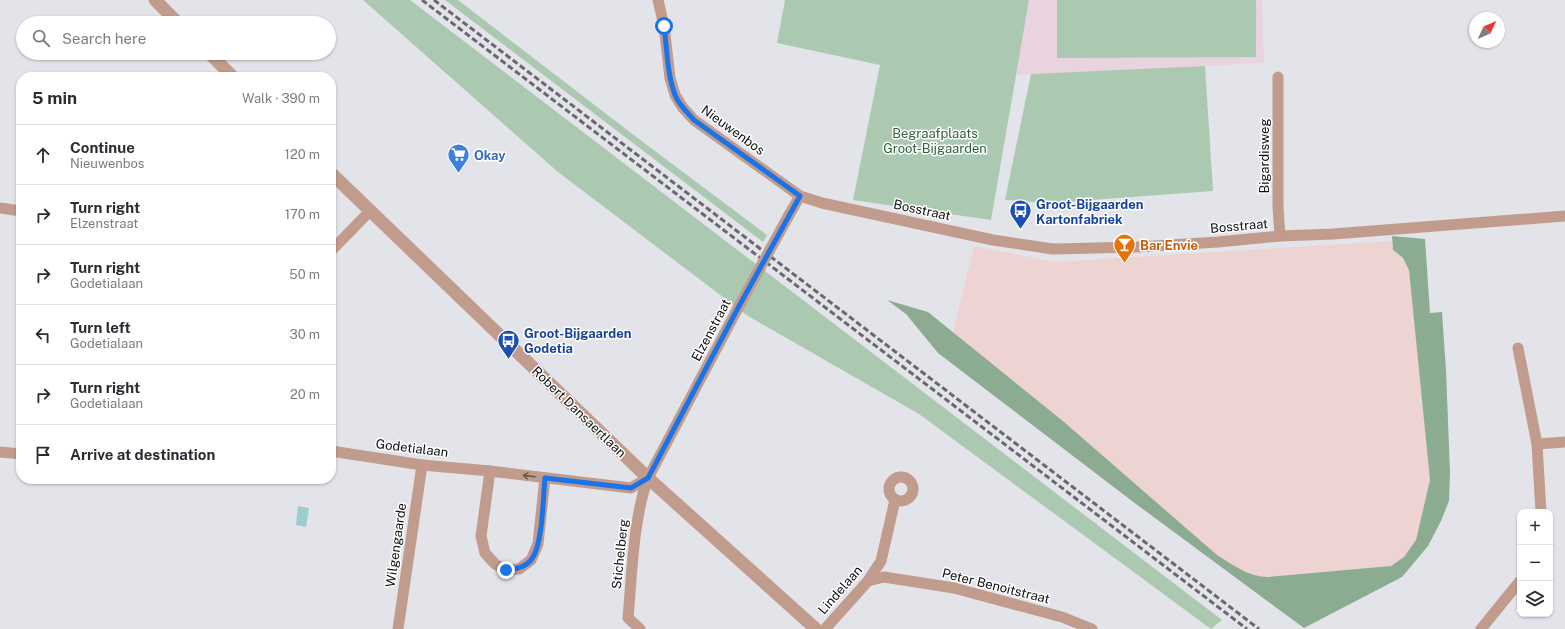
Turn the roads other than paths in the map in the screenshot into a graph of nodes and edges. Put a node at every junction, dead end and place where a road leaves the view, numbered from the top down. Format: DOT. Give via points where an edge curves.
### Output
graph roads {
  1 [pos="155,0"];
  2 [pos="658,0"];
  3 [pos="171,16"];
  4 [pos="216,60"];
  5 [pos="228,72"];
  6 [pos="1278,77"];
  7 [pos="336,178"];
  8 [pos="800,196"];
  9 [pos="0,208"];
  10 [pos="16,210"];
  11 [pos="370,211"];
  12 [pos="1565,216"];
  13 [pos="1280,236"];
  14 [pos="336,246"];
  15 [pos="1518,348"];
  16 [pos="1565,442"];
  17 [pos="1537,444"];
  18 [pos="0,452"];
  19 [pos="336,452"];
  20 [pos="16,454"];
  21 [pos="422,465"];
  22 [pos="490,471"];
  23 [pos="545,478"];
  24 [pos="648,478"];
  25 [pos="894,500"];
  26 [pos="1541,509"];
  27 [pos="868,581"];
  28 [pos="1517,585"];
  29 [pos="398,629"];
  30 [pos="640,629"];
  31 [pos="816,629"];
  32 [pos="825,629"];
  33 [pos="1092,629"];
  34 [pos="1481,629"];
  1 -- 3 [label="street"];
  2 -- 8 [label="street, Nieuwenbos" via="670,78 675,95 683,108 694,120"];
  4 -- 5 [label="street"];
  6 -- 13 [label="street, Bigardisweg"];
  7 -- 11 [label="street, Robert Dansaertlaan"];
  8 -- 13 [label="street, Bosstraat" via="993,240 1053,249 1152,246"];
  8 -- 24 [label="street, Elzenstraat, bridge"];
  9 -- 10 [label="street"];
  11 -- 14 [label="street"];
  11 -- 24 [label="street, Robert Dansaertlaan"];
  12 -- 13 [label="street, Bosstraat"];
  15 -- 17 [label="street"];
  16 -- 17 [label="street"];
  17 -- 26 [label="street"];
  18 -- 20 [label="street"];
  19 -- 21 [label="street, Godetialaan"];
  21 -- 22 [label="street, Godetialaan"];
  21 -- 29 [label="street, Wilgengaarde"];
  23 -- 22 [label="street, Godetialaan, one-way"];
  22 -- 23 [label="street" via="482,536 485,553 495,564 506,570 519,569 531,560 538,544"];
  23 -- 24 [label="street, Godetialaan" via="631,488"];
  24 -- 30 [label="street, Stichelberg" via="638,511 628,618"];
  24 -- 31 [label="street, Robert Dansaertlaan"];
  25 -- 27 [label="street, Lindelaan" via="881,561"];
  27 -- 32 [label="street, Lindelaan"];
  27 -- 33 [label="street, Peter Benoitstraat" via="884,577 954,588 1062,617"];
  28 -- 34 [label="street"];
}
